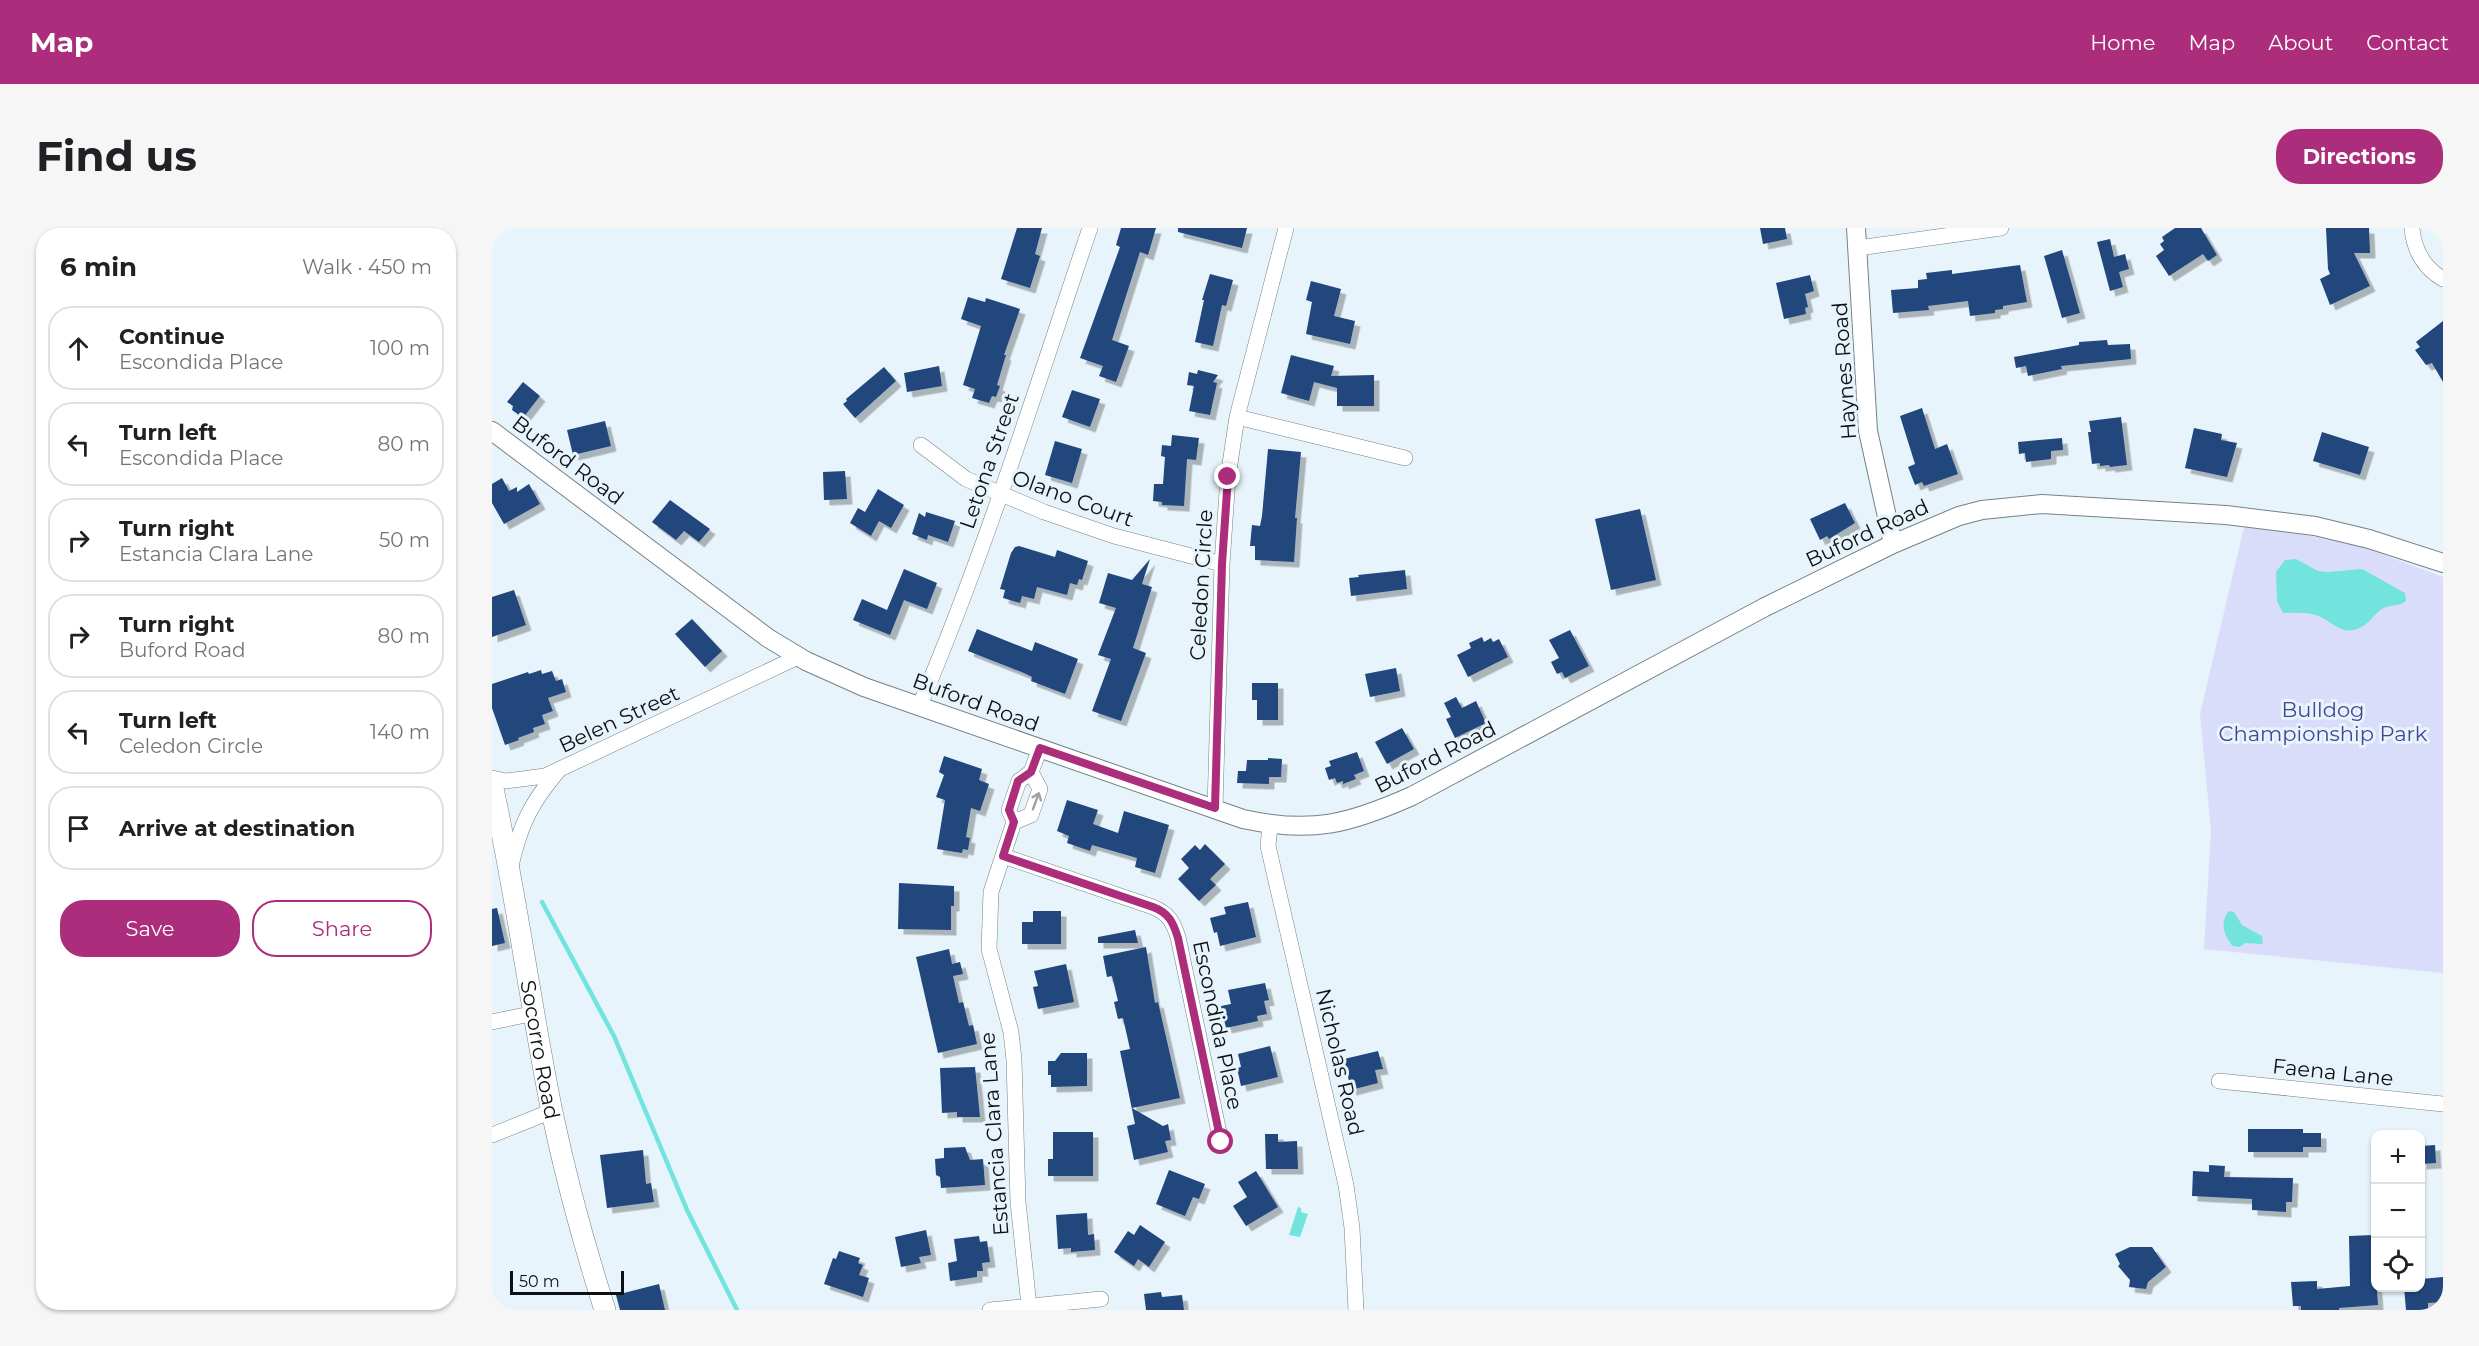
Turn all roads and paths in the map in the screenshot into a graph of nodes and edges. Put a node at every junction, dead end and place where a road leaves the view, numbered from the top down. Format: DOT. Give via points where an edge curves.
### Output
graph roads {
  1 [pos="1090,228"];
  2 [pos="1286,228"];
  3 [pos="1856,228"];
  4 [pos="2001,228"];
  5 [pos="2412,228"];
  6 [pos="1858,248"];
  7 [pos="2443,279"];
  8 [pos="1237,417"];
  9 [pos="492,431"];
  10 [pos="921,445"];
  11 [pos="1405,458"];
  12 [pos="1001,495"];
  13 [pos="1893,544"];
  14 [pos="2443,563"];
  15 [pos="1222,564"];
  16 [pos="798,657"];
  17 [pos="920,705"];
  18 [pos="1040,748"];
  19 [pos="560,769"];
  20 [pos="1031,772"];
  21 [pos="492,778"];
  22 [pos="492,784"];
  23 [pos="1215,808"];
  24 [pos="1014,822"];
  25 [pos="1270,825"];
  26 [pos="1003,856"];
  27 [pos="511,868"];
  28 [pos="535,1013"];
  29 [pos="492,1022"];
  30 [pos="2219,1081"];
  31 [pos="2443,1104"];
  32 [pos="552,1111"];
  33 [pos="492,1135"];
  34 [pos="1221,1142"];
  35 [pos="1101,1299"];
  36 [pos="1029,1306"];
  37 [pos="605,1310"];
  38 [pos="990,1310"];
  39 [pos="1356,1310"];
  1 -- 12 [label="street, Letona Street"];
  2 -- 8 [label="street, Celedon Circle"];
  3 -- 6 [label="street, Haynes Road"];
  4 -- 6 [label="street"];
  5 -- 7 [label="street" via="2421,259"];
  6 -- 13 [label="street, Haynes Road" via="1868,431"];
  8 -- 11 [label="street"];
  8 -- 15 [label="street, Celedon Circle"];
  9 -- 16 [label="street, Buford Road" via="677,572"];
  10 -- 12 [label="street, Olano Court" via="966,479"];
  12 -- 15 [label="street, Olano Court" via="1114,536"];
  12 -- 17 [label="street, Letona Street"];
  13 -- 14 [label="street, Buford Road" via="1959,516 2042,504 2226,515 2315,526"];
  13 -- 25 [label="street, Buford Road" via="1765,607 1412,796 1343,822 1320,826"];
  15 -- 23 [label="street, Celedon Circle"];
  16 -- 17 [label="street, Buford Road" via="864,687"];
  16 -- 19 [label="street, Belen Street"];
  17 -- 18 [label="street, Buford Road"];
  18 -- 20 [label="street, Estancia Clara Lane"];
  18 -- 23 [label="street, Buford Road"];
  19 -- 21 [label="street" via="530,779"];
  19 -- 27 [label="street, Belen Street" via="529,809 518,834"];
  20 -- 24 [label="street, Estancia Clara Lane" via="1018,781 1009,810"];
  24 -- 20 [label="street, one-way" via="1031,815 1040,789"];
  22 -- 27 [label="main road, Socorro Road"];
  23 -- 25 [label="street, Buford Road"];
  24 -- 26 [label="street, Estancia Clara Lane"];
  25 -- 39 [label="street, Nicholas Road" via="1269,846 1346,1185"];
  26 -- 34 [label="street, Escondida Place" via="1165,912 1172,921"];
  26 -- 36 [label="street, Estancia Clara Lane" via="991,892 989,949 1011,1032 1018,1202"];
  27 -- 28 [label="main road, Socorro Road"];
  28 -- 29 [label="street"];
  28 -- 32 [label="main road, Socorro Road"];
  30 -- 31 [label="street, Faena Lane"];
  32 -- 33 [label="street"];
  32 -- 37 [label="main road, Socorro Road"];
  35 -- 36 [label="street"];
  36 -- 38 [label="street"];
}
